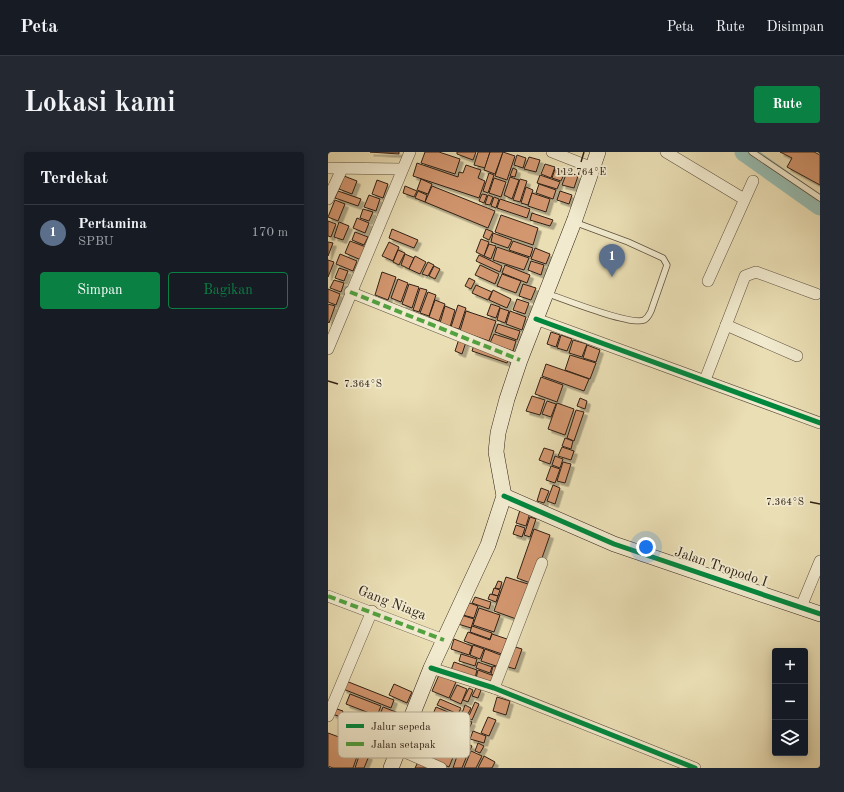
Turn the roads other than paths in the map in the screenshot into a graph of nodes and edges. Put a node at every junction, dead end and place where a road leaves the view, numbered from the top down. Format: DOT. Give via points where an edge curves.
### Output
graph roads {
  1 [pos="410,152"];
  2 [pos="552,152"];
  3 [pos="598,152"];
  4 [pos="666,152"];
  5 [pos="752,152"];
  6 [pos="328,168"];
  7 [pos="593,168"];
  8 [pos="342,169"];
  9 [pos="402,169"];
  10 [pos="753,181"];
  11 [pos="820,198"];
  12 [pos="328,199"];
  13 [pos="744,199"];
  14 [pos="574,222"];
  15 [pos="708,281"];
  16 [pos="350,292"];
  17 [pos="546,293"];
  18 [pos="816,294"];
  19 [pos="536,319"];
  20 [pos="726,325"];
  21 [pos="328,349"];
  22 [pos="797,356"];
  23 [pos="520,360"];
  24 [pos="705,380"];
  25 [pos="820,423"];
  26 [pos="504,496"];
  27 [pos="820,561"];
  28 [pos="542,563"];
  29 [pos="328,596"];
  30 [pos="801,607"];
  31 [pos="372,611"];
  32 [pos="820,614"];
  33 [pos="444,640"];
  34 [pos="431,668"];
  35 [pos="494,688"];
  36 [pos="413,712"];
  37 [pos="328,716"];
  38 [pos="395,758"];
  39 [pos="418,758"];
  40 [pos="391,768"];
  41 [pos="441,768"];
  42 [pos="696,768"];
  1 -- 9 [label="street"];
  2 -- 7 [label="street"];
  3 -- 7 [label="main road"];
  4 -- 13 [label="street"];
  5 -- 11 [label="lane"];
  6 -- 8 [label="street"];
  7 -- 14 [label="main road"];
  8 -- 9 [label="street"];
  8 -- 12 [label="street"];
  9 -- 16 [label="street"];
  10 -- 13 [label="street"];
  13 -- 15 [label="street"];
  14 -- 17 [label="main road"];
  14 -- 17 [label="lane" via="664,258 667,265 651,311 643,320 635,321"];
  16 -- 21 [label="street"];
  16 -- 23 [label="street"];
  17 -- 19 [label="main road"];
  18 -- 20 [label="street" via="766,275 749,273 743,279"];
  19 -- 23 [label="main road"];
  19 -- 24 [label="street"];
  20 -- 22 [label="street"];
  20 -- 24 [label="street"];
  23 -- 26 [label="main road" via="496,442 497,464"];
  24 -- 25 [label="street"];
  26 -- 30 [label="main road, Jalan Tropodo I" via="614,544"];
  26 -- 33 [label="main road" via="488,545"];
  27 -- 30 [label="street"];
  28 -- 35 [label="street"];
  29 -- 31 [label="street, Gang Niaga"];
  30 -- 32 [label="main road, Jalan Tropodo I"];
  31 -- 33 [label="street, Gang Niaga"];
  31 -- 37 [label="street"];
  33 -- 34 [label="main road"];
  34 -- 35 [label="street"];
  34 -- 36 [label="main road"];
  35 -- 42 [label="street"];
  38 -- 40 [label="main road"];
  39 -- 41 [label="street"];
}
